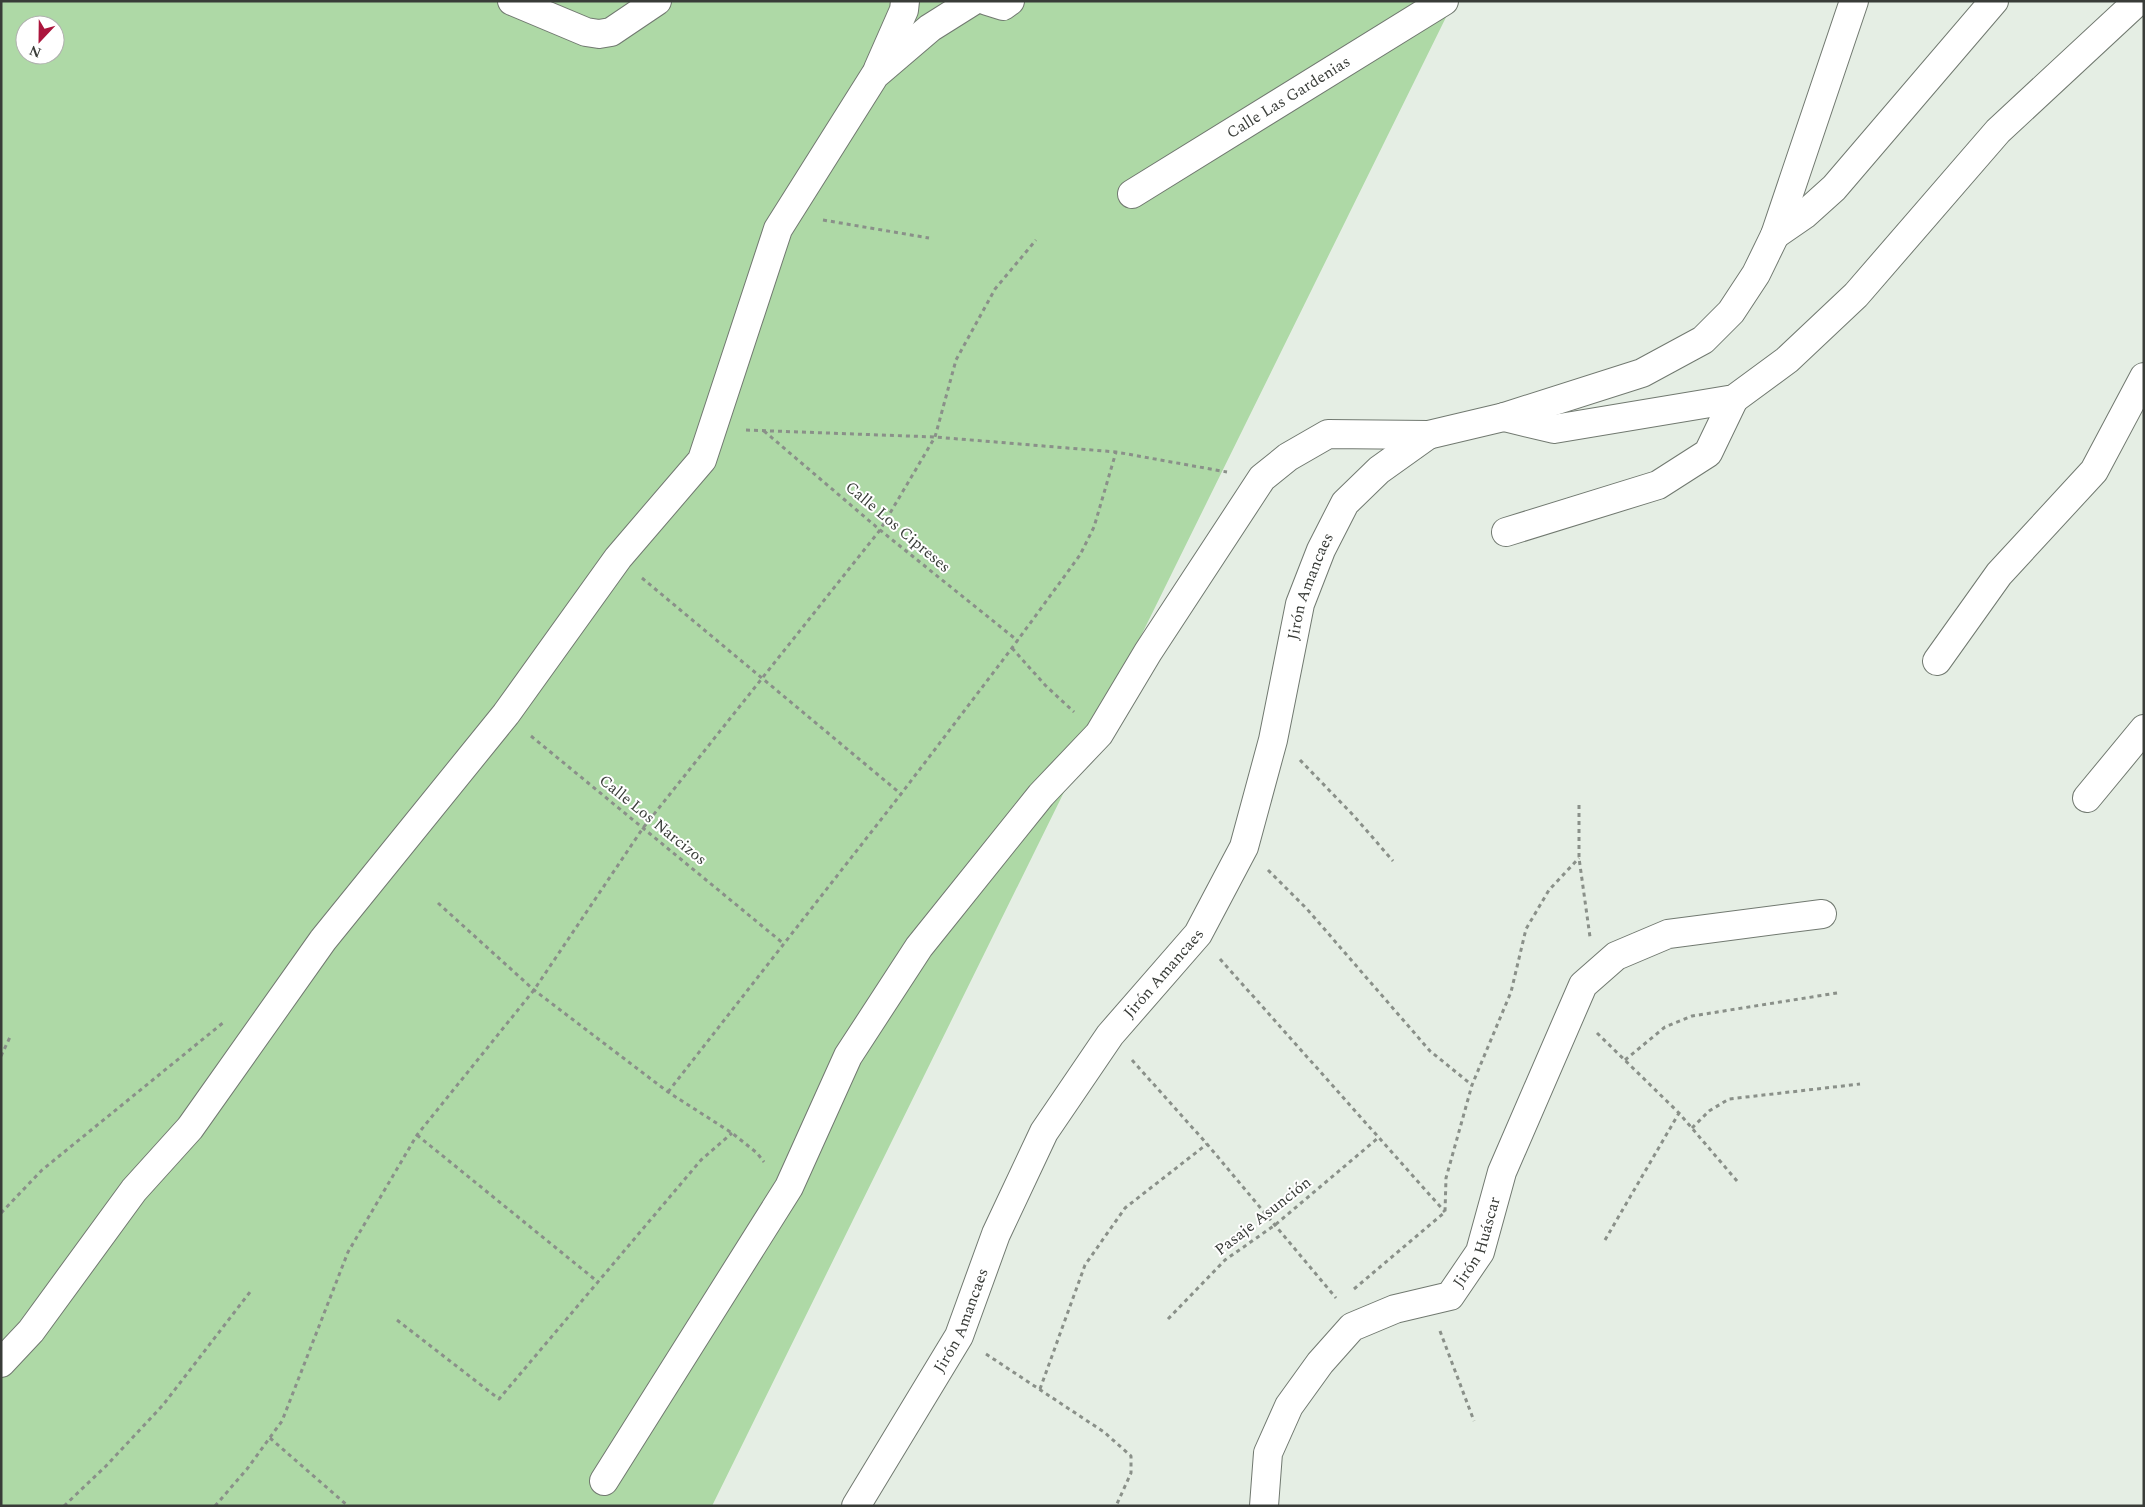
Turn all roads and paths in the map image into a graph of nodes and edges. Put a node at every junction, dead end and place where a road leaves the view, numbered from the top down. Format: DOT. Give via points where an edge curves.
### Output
graph roads {
  1 [pos="512,1"];
  2 [pos="657,1"];
  3 [pos="905,1"];
  4 [pos="973,1"];
  5 [pos="987,1"];
  6 [pos="1010,1"];
  7 [pos="1444,1"];
  8 [pos="1854,1"];
  9 [pos="1994,1"];
  10 [pos="2138,1"];
  11 [pos="875,75"];
  12 [pos="1132,194"];
  13 [pos="788,214"];
  14 [pos="1775,235"];
  15 [pos="929,238"];
  16 [pos="1036,240"];
  17 [pos="2144,378"];
  18 [pos="1734,399"];
  19 [pos="1504,417"];
  20 [pos="712,428"];
  21 [pos="764,430"];
  22 [pos="1428,434"];
  23 [pos="935,437"];
  24 [pos="1116,452"];
  25 [pos="1262,478"];
  26 [pos="880,530"];
  27 [pos="1506,532"];
  28 [pos="618,558"];
  29 [pos="1018,641"];
  30 [pos="1012,648"];
  31 [pos="1937,661"];
  32 [pos="762,678"];
  33 [pos="506,714"];
  34 [pos="2144,729"];
  35 [pos="1099,734"];
  36 [pos="1274,740"];
  37 [pos="901,794"];
  38 [pos="2087,798"];
  39 [pos="1579,805"];
  40 [pos="643,828"];
  41 [pos="1244,847"];
  42 [pos="1579,858"];
  43 [pos="1393,861"];
  44 [pos="438,903"];
  45 [pos="1822,914"];
  46 [pos="1198,934"];
  47 [pos="784,944"];
  48 [pos="1584,984"];
  49 [pos="534,990"];
  50 [pos="1837,993"];
  51 [pos="1573,1010"];
  52 [pos="224,1021"];
  53 [pos="1110,1035"];
  54 [pos="11,1036"];
  55 [pos="1,1056"];
  56 [pos="1625,1060"];
  57 [pos="1860,1084"];
  58 [pos="1472,1085"];
  59 [pos="668,1092"];
  60 [pos="1679,1113"];
  61 [pos="1692,1128"];
  62 [pos="732,1133"];
  63 [pos="417,1135"];
  64 [pos="1378,1138"];
  65 [pos="1207,1144"];
  66 [pos="1737,1181"];
  67 [pos="789,1188"];
  68 [pos="1444,1212"];
  69 [pos="1,1213"];
  70 [pos="1275,1225"];
  71 [pos="1605,1240"];
  72 [pos="598,1282"];
  73 [pos="250,1292"];
  74 [pos="1347,1295"];
  75 [pos="1450,1296"];
  76 [pos="1339,1301"];
  77 [pos="1168,1318"];
  78 [pos="397,1320"];
  79 [pos="959,1336"];
  80 [pos="1,1363"];
  81 [pos="1040,1389"];
  82 [pos="1474,1421"];
  83 [pos="270,1438"];
  84 [pos="604,1481"];
  85 [pos="64,1506"];
  86 [pos="215,1506"];
  87 [pos="348,1506"];
  88 [pos="856,1506"];
  89 [pos="1116,1506"];
  90 [pos="1264,1506"];
  1 -- 2 [label="street" via="598,34 611,32"];
  3 -- 11 [label="street"];
  4 -- 11 [label="street" via="930,28"];
  5 -- 6 [label="street" via="1003,6"];
  7 -- 12 [label="street, Calle Las Gardenias"];
  8 -- 14 [label="street"];
  9 -- 14 [label="street" via="1834,188"];
  10 -- 18 [label="street" via="1998,131 1856,295 1787,360"];
  11 -- 13 [label="street"];
  13 -- 15 [label="path"];
  13 -- 20 [label="street" via="778,229"];
  14 -- 19 [label="street" via="1756,274 1731,312 1702,340 1642,373"];
  16 -- 23 [label="path" via="996,289 956,360"];
  17 -- 31 [label="street" via="2094,472 1999,574"];
  18 -- 19 [label="street" via="1554,430"];
  18 -- 27 [label="street" via="1708,454 1658,485"];
  19 -- 22 [label="street"];
  20 -- 21 [label="path"];
  20 -- 28 [label="street" via="702,460"];
  21 -- 23 [label="path"];
  21 -- 26 [label="path, Calle Los Cipreses"];
  22 -- 25 [label="street" via="1328,434 1288,457"];
  22 -- 36 [label="street, Jirón Amancaes" via="1379,470 1345,503 1321,550 1300,604"];
  23 -- 24 [label="path"];
  23 -- 26 [label="path"];
  24 -- 25 [label="path"];
  24 -- 29 [label="path" via="1094,527 1080,555"];
  25 -- 35 [label="street" via="1148,652"];
  26 -- 29 [label="path, Calle Los Cipreses"];
  26 -- 32 [label="path"];
  28 -- 32 [label="path"];
  28 -- 33 [label="street"];
  29 -- 30 [label="path"];
  30 -- 35 [label="path" via="1045,685"];
  30 -- 37 [label="path"];
  32 -- 37 [label="path"];
  32 -- 40 [label="path"];
  33 -- 40 [label="path, Calle Los Narcizos"];
  33 -- 80 [label="street" via="323,940 190,1128 134,1190 31,1331"];
  34 -- 38 [label="street"];
  35 -- 67 [label="street" via="1042,795 918,947 848,1056"];
  36 -- 41 [label="street, Jirón Amancaes"];
  36 -- 43 [label="path" via="1304,763"];
  37 -- 47 [label="path"];
  39 -- 42 [label="path"];
  40 -- 47 [label="path, Calle Los Narcizos"];
  40 -- 49 [label="path"];
  41 -- 46 [label="street, Jirón Amancaes"];
  41 -- 58 [label="path" via="1307,909 1430,1051"];
  42 -- 48 [label="path" via="1591,944"];
  42 -- 58 [label="path" via="1549,890 1526,929 1511,992"];
  44 -- 49 [label="path"];
  45 -- 48 [label="street" via="1668,934 1616,956"];
  46 -- 53 [label="street, Jirón Amancaes"];
  46 -- 64 [label="path"];
  47 -- 59 [label="path"];
  48 -- 51 [label="street, Jirón Huáscar"];
  49 -- 59 [label="path"];
  49 -- 63 [label="path"];
  50 -- 56 [label="path" via="1692,1016 1665,1027"];
  51 -- 56 [label="path"];
  51 -- 75 [label="street, Jirón Huáscar" via="1502,1172 1480,1252"];
  52 -- 69 [label="path" via="42,1170"];
  53 -- 65 [label="path"];
  53 -- 79 [label="street, Jirón Amancaes" via="1044,1132 996,1234"];
  54 -- 55 [label="path"];
  56 -- 60 [label="path"];
  57 -- 61 [label="path" via="1729,1099 1709,1111"];
  58 -- 68 [label="path" via="1446,1178"];
  59 -- 62 [label="path"];
  60 -- 61 [label="path"];
  60 -- 71 [label="path"];
  61 -- 66 [label="path"];
  62 -- 67 [label="path" via="757,1153"];
  62 -- 72 [label="path" via="701,1160"];
  63 -- 72 [label="path"];
  63 -- 83 [label="path" via="348,1252 282,1421"];
  64 -- 68 [label="path"];
  64 -- 70 [label="path, Pasaje Asunción"];
  65 -- 70 [label="path"];
  65 -- 81 [label="path" via="1125,1208 1085,1265"];
  67 -- 84 [label="street"];
  68 -- 74 [label="path"];
  70 -- 76 [label="path"];
  70 -- 77 [label="path, Pasaje Asunción" via="1225,1260"];
  72 -- 78 [label="path" via="498,1399"];
  73 -- 85 [label="path" via="163,1405"];
  75 -- 82 [label="path" via="1437,1323"];
  75 -- 90 [label="street, Jirón Huáscar" via="1394,1309 1352,1327 1320,1363 1289,1406 1268,1453"];
  79 -- 81 [label="path"];
  79 -- 88 [label="street, Jirón Amancaes"];
  81 -- 89 [label="path" via="1104,1432 1131,1456 1131,1473"];
  83 -- 86 [label="path"];
  83 -- 87 [label="path"];
}
